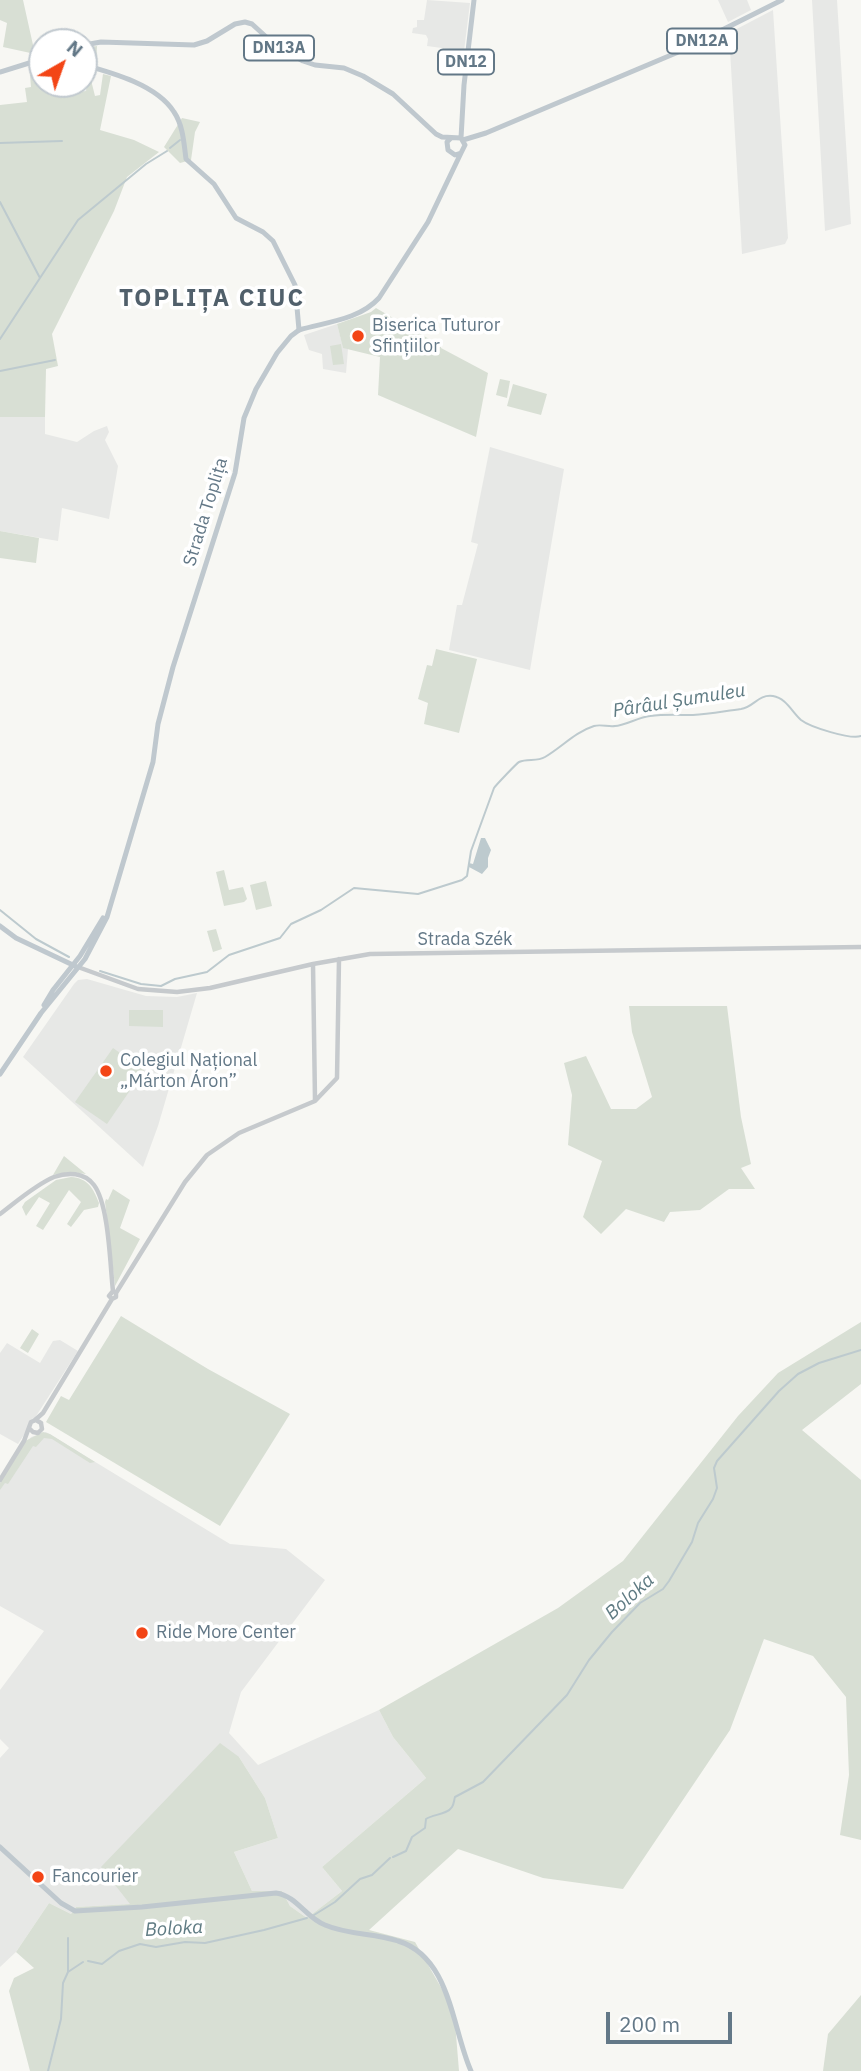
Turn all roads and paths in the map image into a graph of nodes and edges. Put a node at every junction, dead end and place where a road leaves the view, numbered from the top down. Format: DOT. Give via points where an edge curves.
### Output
graph roads {
  1 [pos="474,0"];
  2 [pos="782,0"];
  3 [pos="98,42"];
  4 [pos="28,63"];
  5 [pos="98,70"];
  6 [pos="0,72"];
  7 [pos="476,137"];
  8 [pos="458,138"];
  9 [pos="463,150"];
  10 [pos="452,154"];
  11 [pos="451,171"];
  12 [pos="299,330"];
  13 [pos="0,926"];
  14 [pos="861,947"];
  15 [pos="338,960"];
  16 [pos="313,964"];
  17 [pos="75,966"];
  18 [pos="0,1074"];
  19 [pos="315,1101"];
  20 [pos="0,1214"];
  21 [pos="114,1292"];
  22 [pos="43,1413"];
  23 [pos="35,1420"];
  24 [pos="41,1423"];
  25 [pos="30,1428"];
  26 [pos="35,1433"];
  27 [pos="24,1441"];
  28 [pos="0,1480"];
  29 [pos="0,1847"];
  30 [pos="471,2071"];
  1 -- 8 [label="main road, DN12"];
  2 -- 7 [label="main road, DN12A" via="676,52"];
  3 -- 8 [label="main road, DN13A" via="194,45 235,24 248,23 303,61 363,76 393,94 436,134"];
  4 -- 6 [label="main road"];
  5 -- 12 [label="main road" via="143,87 171,108 180,124 186,159 214,184 236,218 267,235 278,247 295,285"];
  7 -- 8 [label="main road, DN12A"];
  7 -- 9 [label="main road, DN12A"];
  8 -- 9 [label="main road, DN12"];
  8 -- 10 [label="main road, DN12" via="447,148"];
  9 -- 10 [label="main road"];
  9 -- 11 [label="main road, DN12"];
  10 -- 11 [label="main road, DN12"];
  11 -- 12 [label="main road, DN12" via="428,222 374,304 352,316"];
  12 -- 17 [label="main road, Strada Toplița" via="277,353 244,418 235,473 176,657 153,762 112,900 103,926"];
  13 -- 17 [label="main road"];
  14 -- 15 [label="street, Strada Szék" via="378,954"];
  15 -- 16 [label="street, Strada Szék"];
  15 -- 19 [label="street" via="337,1078"];
  16 -- 17 [label="street, Strada Szék" via="168,993 138,989"];
  16 -- 19 [label="street"];
  17 -- 18 [label="main road, Strada Toplița"];
  19 -- 21 [label="street" via="239,1133 207,1155"];
  20 -- 21 [label="street" via="50,1179 70,1174 88,1179 100,1200"];
  21 -- 22 [label="street" via="117,1297"];
  22 -- 23 [label="street"];
  22 -- 24 [label="street"];
  23 -- 24 [label="street"];
  23 -- 25 [label="street"];
  24 -- 26 [label="street" via="42,1429"];
  25 -- 26 [label="street"];
  25 -- 27 [label="street"];
  26 -- 27 [label="street"];
  27 -- 28 [label="street"];
  29 -- 30 [label="main road" via="75,1911 276,1893 290,1898 326,1926 405,1943 439,1975"];
}
